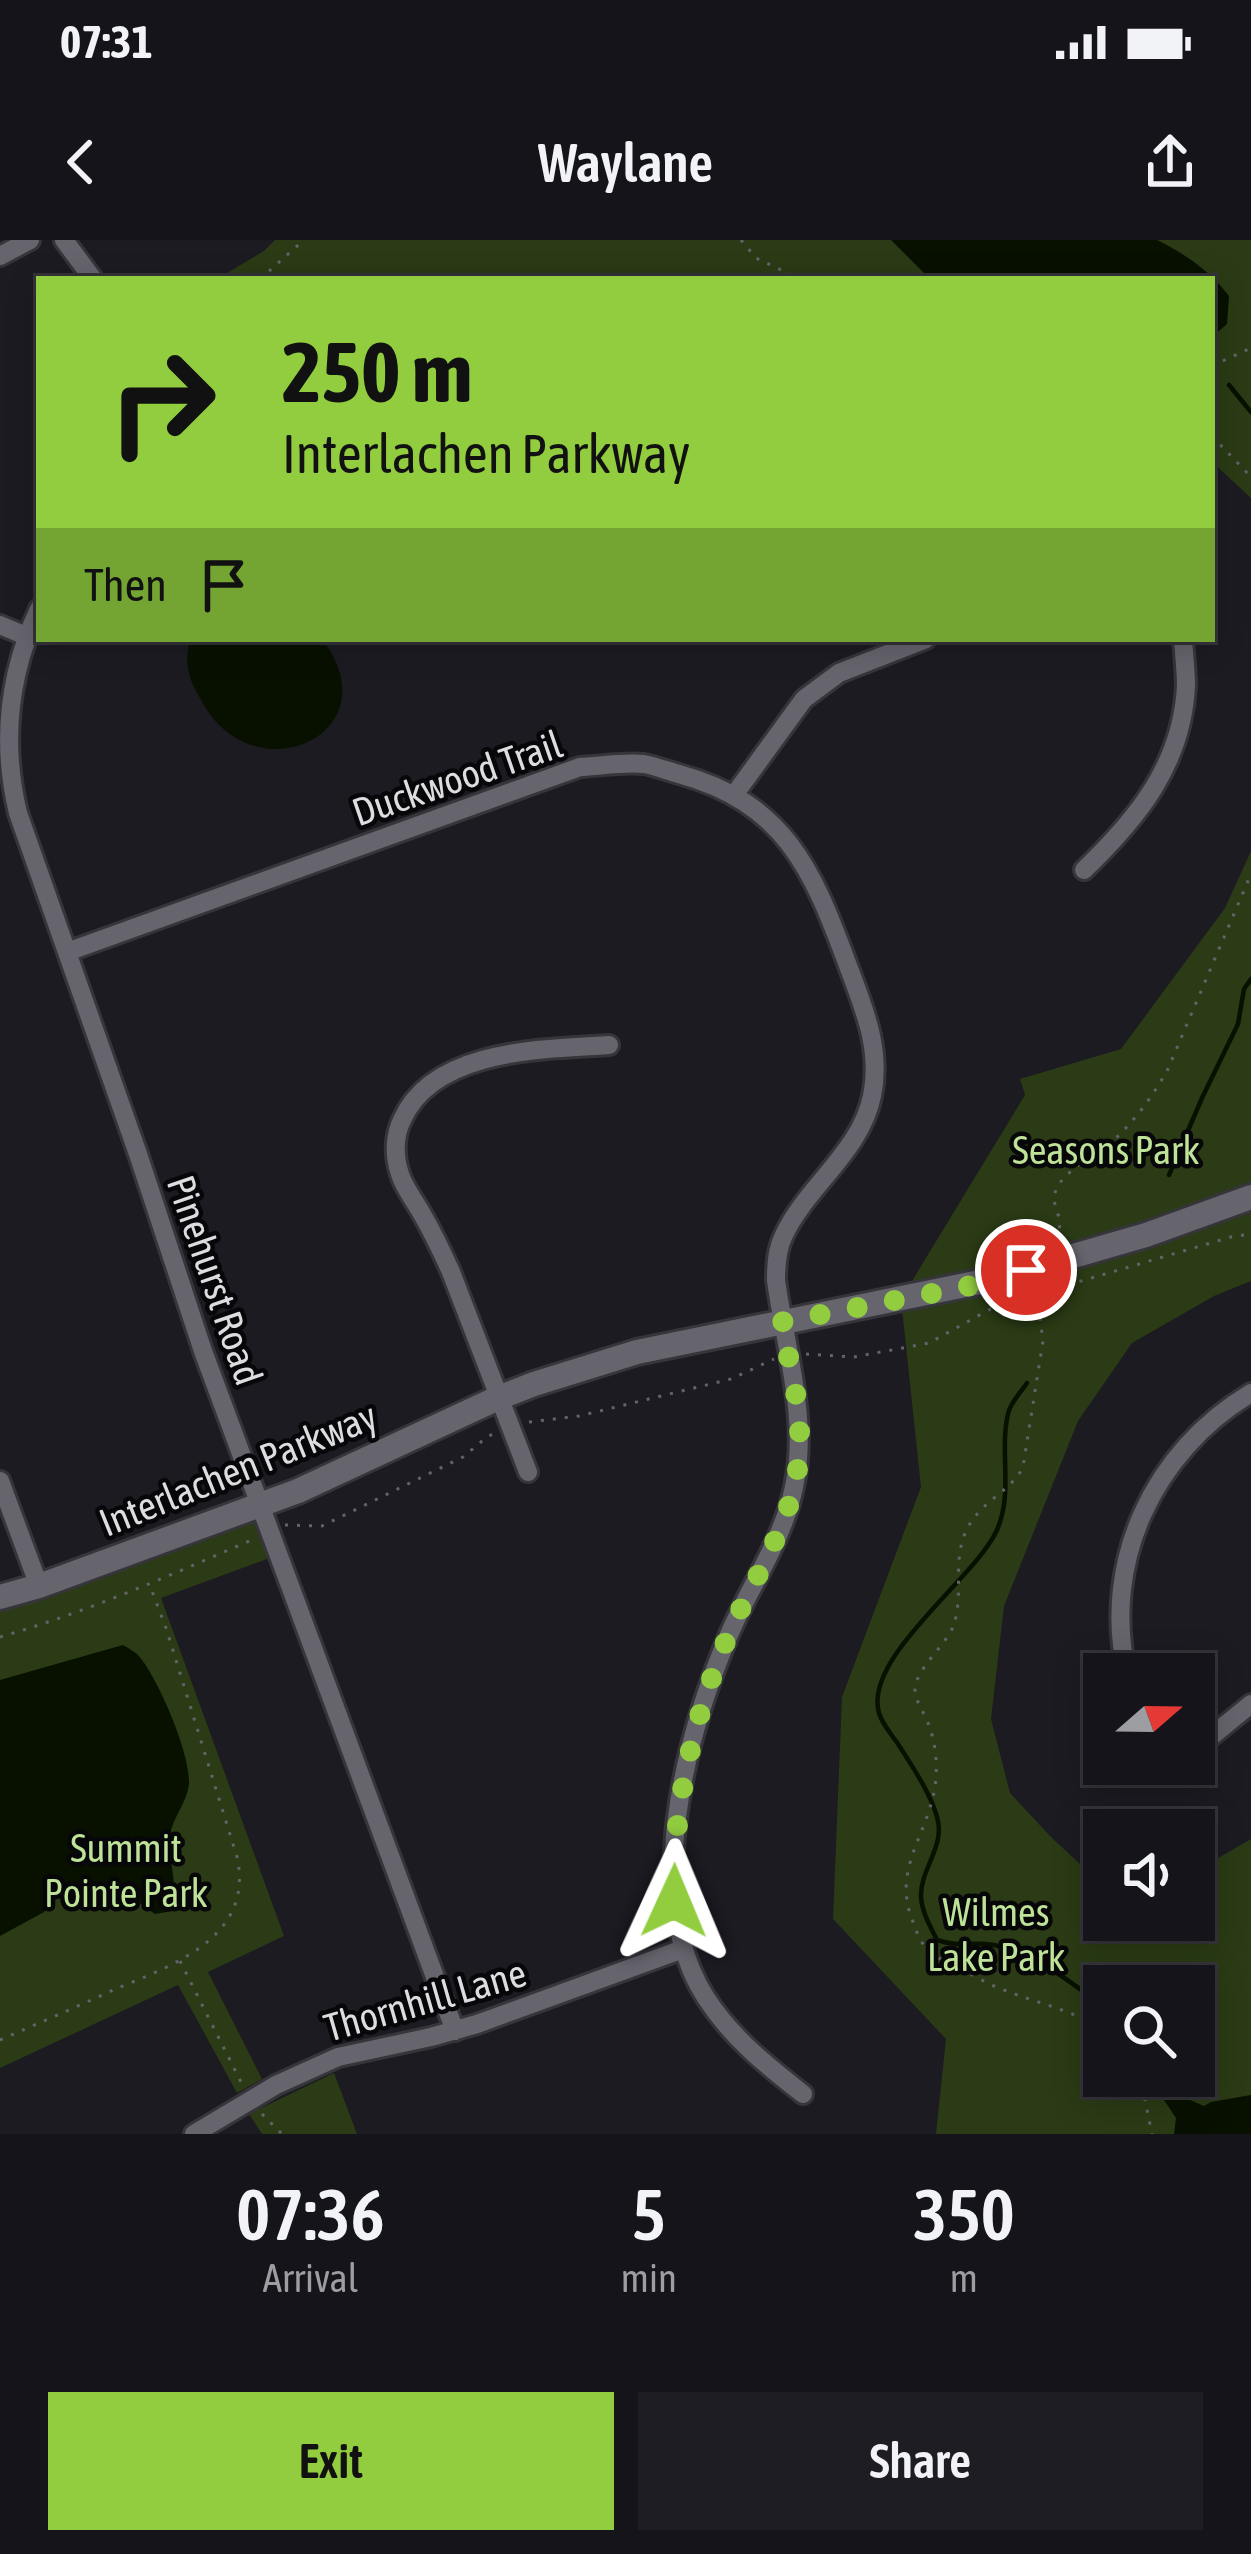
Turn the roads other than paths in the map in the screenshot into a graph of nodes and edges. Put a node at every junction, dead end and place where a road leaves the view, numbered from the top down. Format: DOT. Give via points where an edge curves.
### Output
graph roads {
  1 [pos="29,240"];
  2 [pos="64,240"];
  3 [pos="0,256"];
  4 [pos="91,276"];
  5 [pos="36,615"];
  6 [pos="0,625"];
  7 [pos="26,636"];
  8 [pos="918,642"];
  9 [pos="1183,642"];
  10 [pos="734,795"];
  11 [pos="1084,870"];
  12 [pos="67,952"];
  13 [pos="608,1046"];
  14 [pos="1251,1197"];
  15 [pos="781,1322"];
  16 [pos="1251,1393"];
  17 [pos="499,1398"];
  18 [pos="528,1472"];
  19 [pos="0,1481"];
  20 [pos="259,1505"];
  21 [pos="39,1586"];
  22 [pos="0,1597"];
  23 [pos="1125,1653"];
  24 [pos="1251,1704"];
  25 [pos="1215,1734"];
  26 [pos="683,1949"];
  27 [pos="455,2031"];
  28 [pos="803,2094"];
  29 [pos="194,2134"];
  1 -- 3 [label="street"];
  2 -- 4 [label="street"];
  5 -- 7 [label="street, Pinehurst Road"];
  6 -- 7 [label="street"];
  7 -- 12 [label="street, Pinehurst Road" via="9,709 11,782"];
  8 -- 10 [label="street" via="839,673 805,699"];
  9 -- 11 [label="street" via="1176,746 1154,792"];
  10 -- 12 [label="street, Duckwood Trail" via="643,764 580,767"];
  10 -- 15 [label="street, Duckwood Trail" via="763,815 808,868 873,1041 865,1119 784,1234 776,1280"];
  12 -- 20 [label="street, Pinehurst Road"];
  13 -- 17 [label="street" via="532,1050 457,1069 419,1091 397,1130 400,1174 438,1243"];
  14 -- 15 [label="street, Interlachen Parkway" via="990,1280"];
  15 -- 17 [label="street, Interlachen Parkway" via="638,1352"];
  15 -- 26 [label="street, Duckwood Trail" via="800,1432 795,1485 694,1738 673,1861"];
  16 -- 23 [label="street" via="1195,1434 1136,1526 1120,1611"];
  17 -- 18 [label="street"];
  17 -- 20 [label="street, Interlachen Parkway"];
  19 -- 21 [label="street"];
  20 -- 21 [label="street, Interlachen Parkway"];
  20 -- 27 [label="street, Pinehurst Road"];
  21 -- 22 [label="street, Interlachen Parkway"];
  24 -- 25 [label="street"];
  26 -- 27 [label="street, Thornhill Lane"];
  26 -- 28 [label="street, Duckwood Trail" via="730,2030"];
  27 -- 29 [label="street, Thornhill Lane" via="338,2056"];
}
